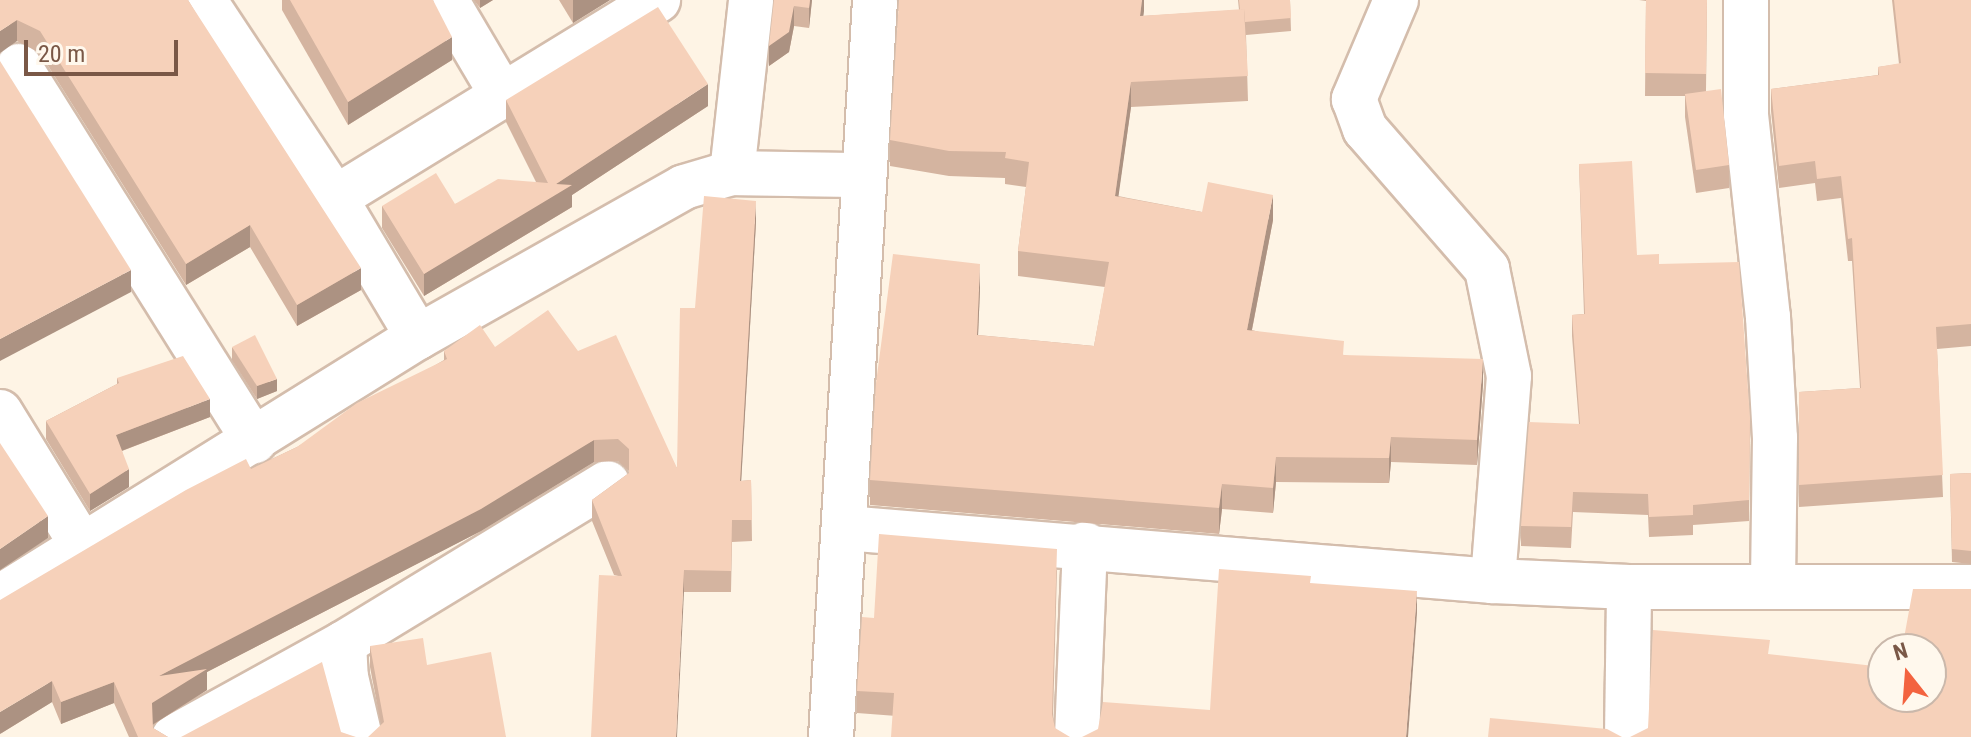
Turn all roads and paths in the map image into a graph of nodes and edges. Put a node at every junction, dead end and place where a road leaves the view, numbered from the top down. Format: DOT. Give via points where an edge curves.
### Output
graph roads {
  1 [pos="204,0"];
  2 [pos="446,0"];
  3 [pos="658,0"];
  4 [pos="751,0"];
  5 [pos="875,0"];
  6 [pos="1396,0"];
  7 [pos="1746,0"];
  8 [pos="19,66"];
  9 [pos="501,93"];
  10 [pos="732,173"];
  11 [pos="863,175"];
  12 [pos="335,198"];
  13 [pos="418,337"];
  14 [pos="0,412"];
  15 [pos="254,441"];
  16 [pos="607,483"];
  17 [pos="845,528"];
  18 [pos="1085,544"];
  19 [pos="83,547"];
  20 [pos="1493,581"];
  21 [pos="1629,587"];
  22 [pos="1773,587"];
  23 [pos="1971,587"];
  24 [pos="0,597"];
  25 [pos="344,643"];
  26 [pos="174,737"];
  27 [pos="360,737"];
  28 [pos="831,737"];
  29 [pos="1077,737"];
  30 [pos="1627,737"];
  1 -- 12 [label="street"];
  2 -- 9 [label="street"];
  3 -- 9 [label="street"];
  4 -- 10 [label="street"];
  5 -- 11 [label="street"];
  6 -- 20 [label="street" via="1354,99 1365,129 1487,269 1509,376"];
  7 -- 22 [label="street" via="1746,115 1775,438"];
  8 -- 15 [label="street"];
  9 -- 12 [label="street"];
  10 -- 11 [label="street"];
  10 -- 13 [label="street" via="684,187"];
  11 -- 17 [label="street"];
  12 -- 13 [label="street"];
  13 -- 15 [label="street"];
  14 -- 19 [label="street"];
  15 -- 19 [label="street"];
  16 -- 25 [label="street"];
  17 -- 18 [label="street"];
  17 -- 28 [label="street"];
  18 -- 20 [label="street"];
  18 -- 29 [label="street"];
  19 -- 24 [label="street"];
  20 -- 21 [label="street"];
  21 -- 22 [label="street"];
  21 -- 30 [label="street"];
  22 -- 23 [label="street"];
  25 -- 26 [label="street"];
  25 -- 27 [label="street"];
}
